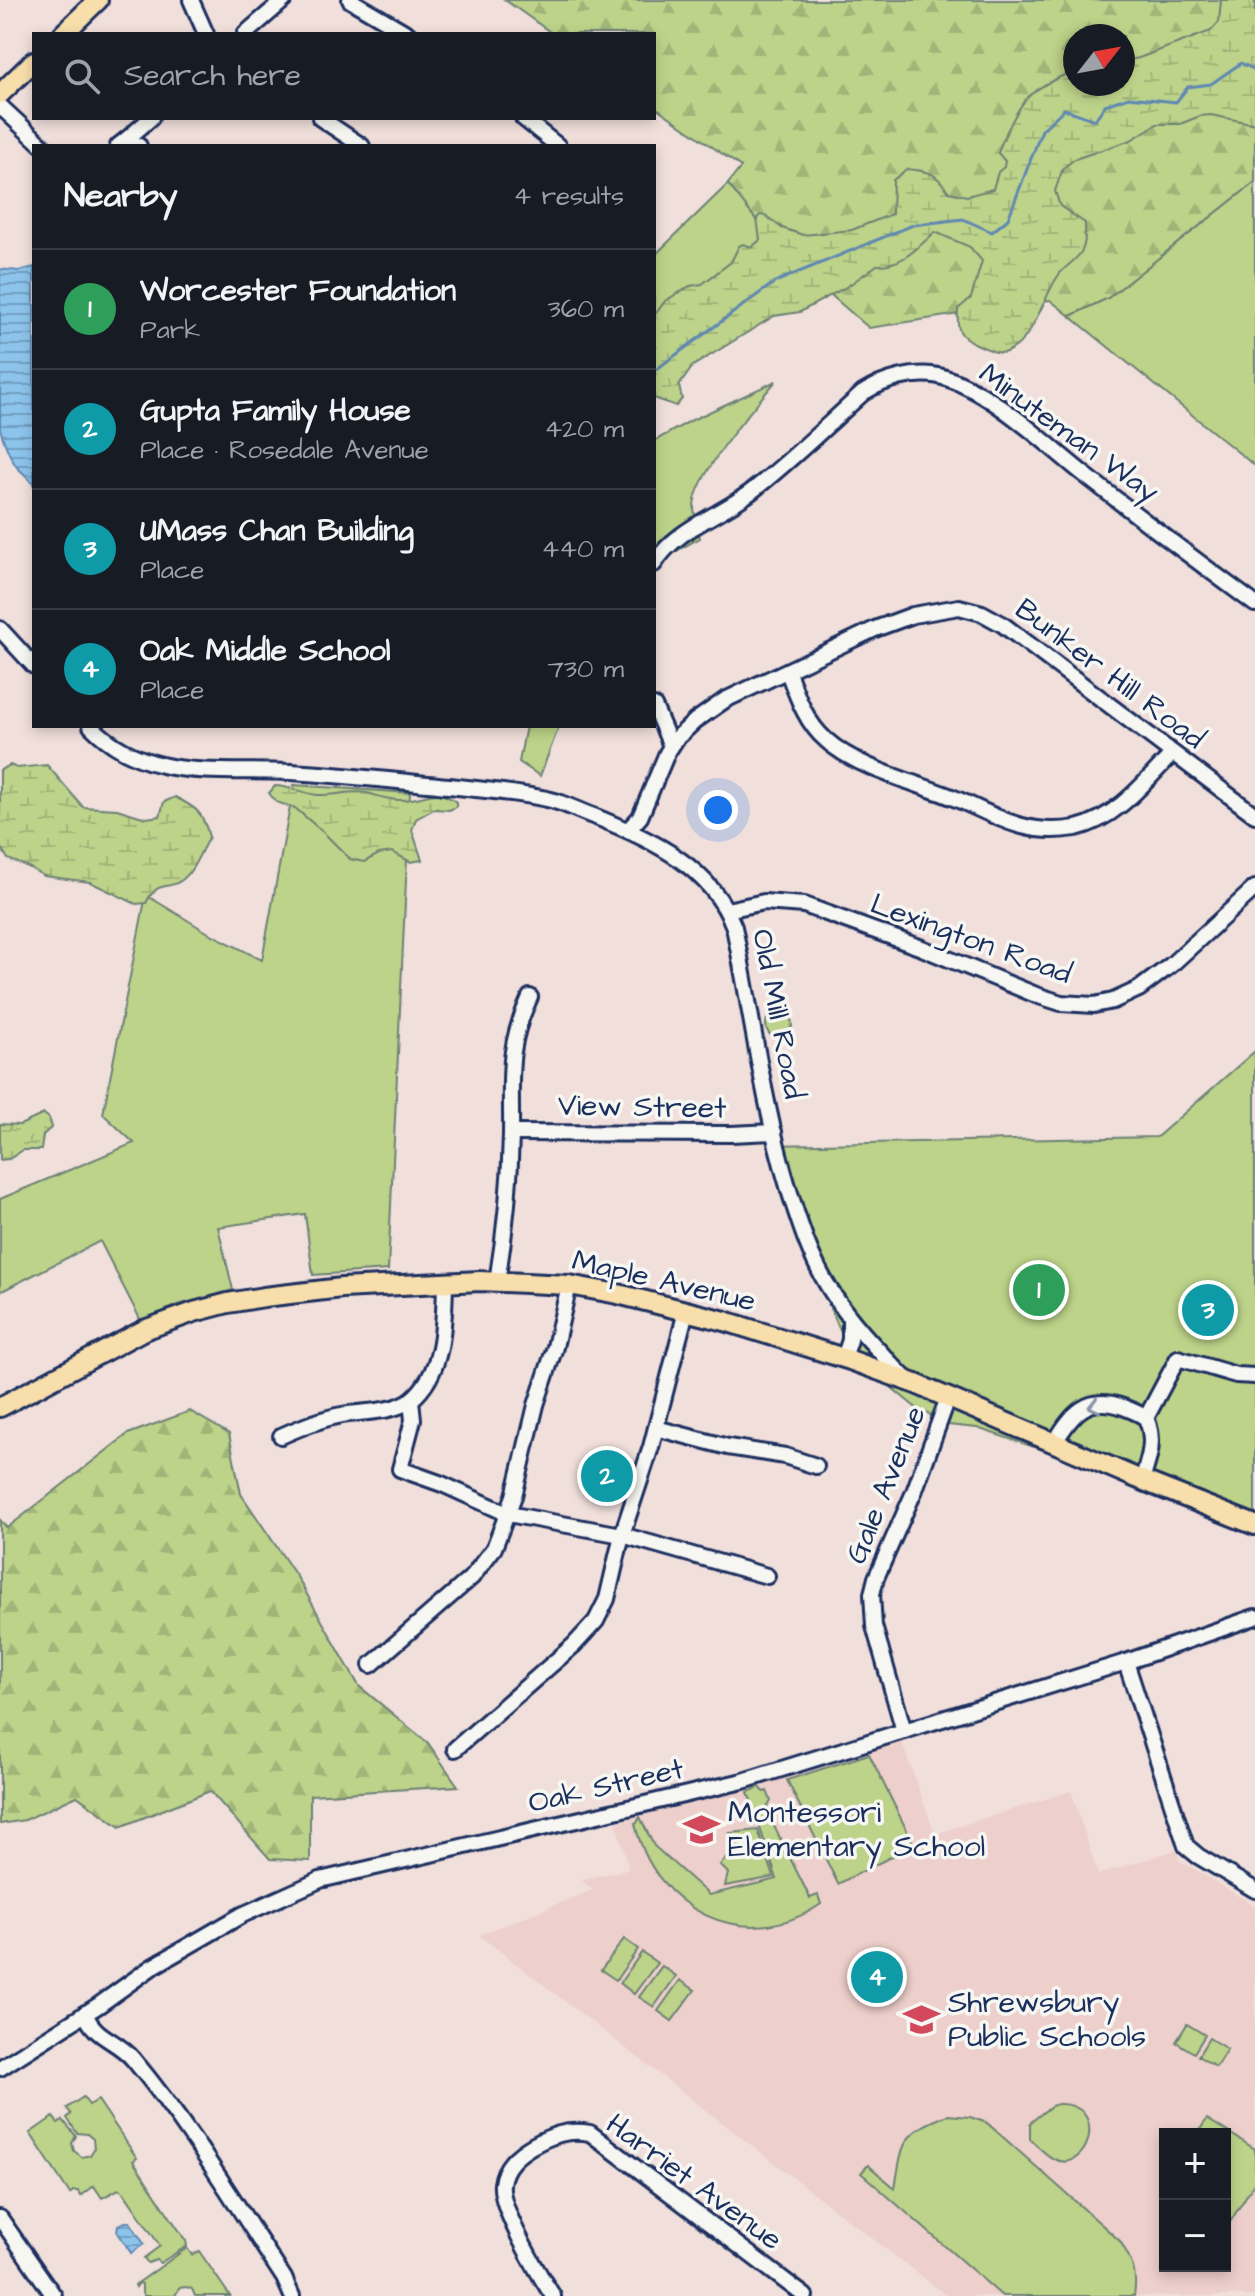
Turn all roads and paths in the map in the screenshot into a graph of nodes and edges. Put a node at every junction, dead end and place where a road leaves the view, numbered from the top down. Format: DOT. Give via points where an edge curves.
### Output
graph roads {
  1 [pos="98,0"];
  2 [pos="191,0"];
  3 [pos="284,0"];
  4 [pos="350,0"];
  5 [pos="65,32"];
  6 [pos="205,32"];
  7 [pos="247,32"];
  8 [pos="405,32"];
  9 [pos="32,63"];
  10 [pos="0,94"];
  11 [pos="0,106"];
  12 [pos="149,120"];
  13 [pos="323,120"];
  14 [pos="526,120"];
  15 [pos="41,144"];
  16 [pos="128,144"];
  17 [pos="359,144"];
  18 [pos="556,144"];
  19 [pos="656,561"];
  20 [pos="1255,604"];
  21 [pos="0,629"];
  22 [pos="32,664"];
  23 [pos="788,672"];
  24 [pos="656,711"];
  25 [pos="93,728"];
  26 [pos="671,746"];
  27 [pos="1172,754"];
  28 [pos="1255,815"];
  29 [pos="628,830"];
  30 [pos="1255,888"];
  31 [pos="727,910"];
  32 [pos="530,997"];
  33 [pos="774,1132"];
  34 [pos="511,1133"];
  35 [pos="445,1282"];
  36 [pos="497,1282"];
  37 [pos="569,1285"];
  38 [pos="686,1311"];
  39 [pos="850,1318"];
  40 [pos="870,1341"];
  41 [pos="844,1358"];
  42 [pos="862,1364"];
  43 [pos="1255,1376"];
  44 [pos="909,1382"];
  45 [pos="948,1398"];
  46 [pos="411,1400"];
  47 [pos="0,1407"];
  48 [pos="1146,1418"];
  49 [pos="656,1428"];
  50 [pos="281,1436"];
  51 [pos="1055,1442"];
  52 [pos="816,1466"];
  53 [pos="1142,1480"];
  54 [pos="508,1514"];
  55 [pos="1255,1525"];
  56 [pos="622,1535"];
  57 [pos="767,1576"];
  58 [pos="1255,1617"];
  59 [pos="1126,1662"];
  60 [pos="371,1665"];
  61 [pos="904,1731"];
  62 [pos="455,1749"];
  63 [pos="1255,1890"];
  64 [pos="85,2013"];
  65 [pos="0,2068"];
  66 [pos="0,2218"];
  67 [pos="54,2296"];
  68 [pos="292,2296"];
  69 [pos="553,2296"];
  70 [pos="805,2296"];
  1 -- 5 [label="main road"];
  2 -- 6 [label="street"];
  3 -- 7 [label="street"];
  4 -- 8 [label="street"];
  9 -- 10 [label="main road"];
  11 -- 15 [label="street"];
  12 -- 16 [label="street"];
  13 -- 17 [label="street"];
  14 -- 18 [label="street"];
  19 -- 20 [label="street, Minuteman Way" via="681,535 755,489 863,393 904,377 927,375 958,382 997,405"];
  21 -- 22 [label="street"];
  23 -- 26 [label="street, Bunker Hill Road" via="715,706"];
  23 -- 27 [label="street, Bunker Hill Road" via="902,619 952,607 971,609 1002,624"];
  23 -- 27 [label="street" via="803,710 835,747 1020,826 1057,830 1095,821 1120,805"];
  24 -- 26 [label="street"];
  25 -- 29 [label="street, Old Mill Road" via="131,756 171,768 295,772 522,795 555,801"];
  26 -- 29 [label="street, Bunker Hill Road" via="640,817"];
  27 -- 28 [label="street, Bunker Hill Road"];
  29 -- 31 [label="street, Old Mill Road" via="688,864"];
  30 -- 31 [label="street, Lexington Road" via="1157,977 1130,995 1094,1005 1036,995 804,905 764,902"];
  31 -- 33 [label="street, Old Mill Road"];
  32 -- 34 [label="street" via="511,1059"];
  33 -- 34 [label="street, View Street"];
  33 -- 39 [label="street, Old Mill Road" via="813,1256"];
  34 -- 36 [label="street"];
  35 -- 36 [label="main road, Maple Avenue"];
  35 -- 46 [label="street" via="438,1357 427,1383"];
  35 -- 47 [label="main road, Maple Avenue" via="310,1291 194,1312 131,1337"];
  36 -- 37 [label="main road, Maple Avenue"];
  37 -- 38 [label="main road, Maple Avenue"];
  37 -- 54 [label="street"];
  38 -- 41 [label="main road, Maple Avenue"];
  38 -- 49 [label="street"];
  39 -- 40 [label="street, Old Mill Road"];
  39 -- 41 [label="street"];
  40 -- 42 [label="street"];
  40 -- 44 [label="street, Old Mill Road"];
  41 -- 42 [label="main road, Maple Avenue"];
  42 -- 44 [label="main road, Maple Avenue"];
  43 -- 48 [label="street" via="1178,1358"];
  44 -- 45 [label="main road, Maple Avenue"];
  45 -- 51 [label="main road, Maple Avenue"];
  45 -- 61 [label="street, Gale Avenue" via="872,1594 874,1626"];
  46 -- 50 [label="street" via="317,1421"];
  46 -- 54 [label="street" via="413,1420 400,1469"];
  48 -- 51 [label="street, one-way" via="1119,1405 1096,1403 1077,1412"];
  48 -- 53 [label="street" via="1151,1446"];
  49 -- 52 [label="street"];
  49 -- 56 [label="street"];
  51 -- 53 [label="main road, Maple Avenue"];
  53 -- 55 [label="main road, Maple Avenue"];
  54 -- 56 [label="street"];
  54 -- 60 [label="street" via="481,1568"];
  56 -- 57 [label="street"];
  56 -- 62 [label="street" via="607,1599 596,1621"];
  58 -- 59 [label="street, Oak Street"];
  59 -- 61 [label="street, Oak Street"];
  59 -- 63 [label="street" via="1186,1846"];
  61 -- 64 [label="street, Oak Street" via="739,1782 320,1880 238,1917"];
  64 -- 65 [label="street, Oak Street"];
  64 -- 68 [label="street" via="93,2029 126,2051 164,2095"];
  66 -- 67 [label="street"];
  69 -- 70 [label="street, Harriet Avenue" via="506,2208 501,2186 517,2156 549,2137 576,2130 590,2133"];
}
